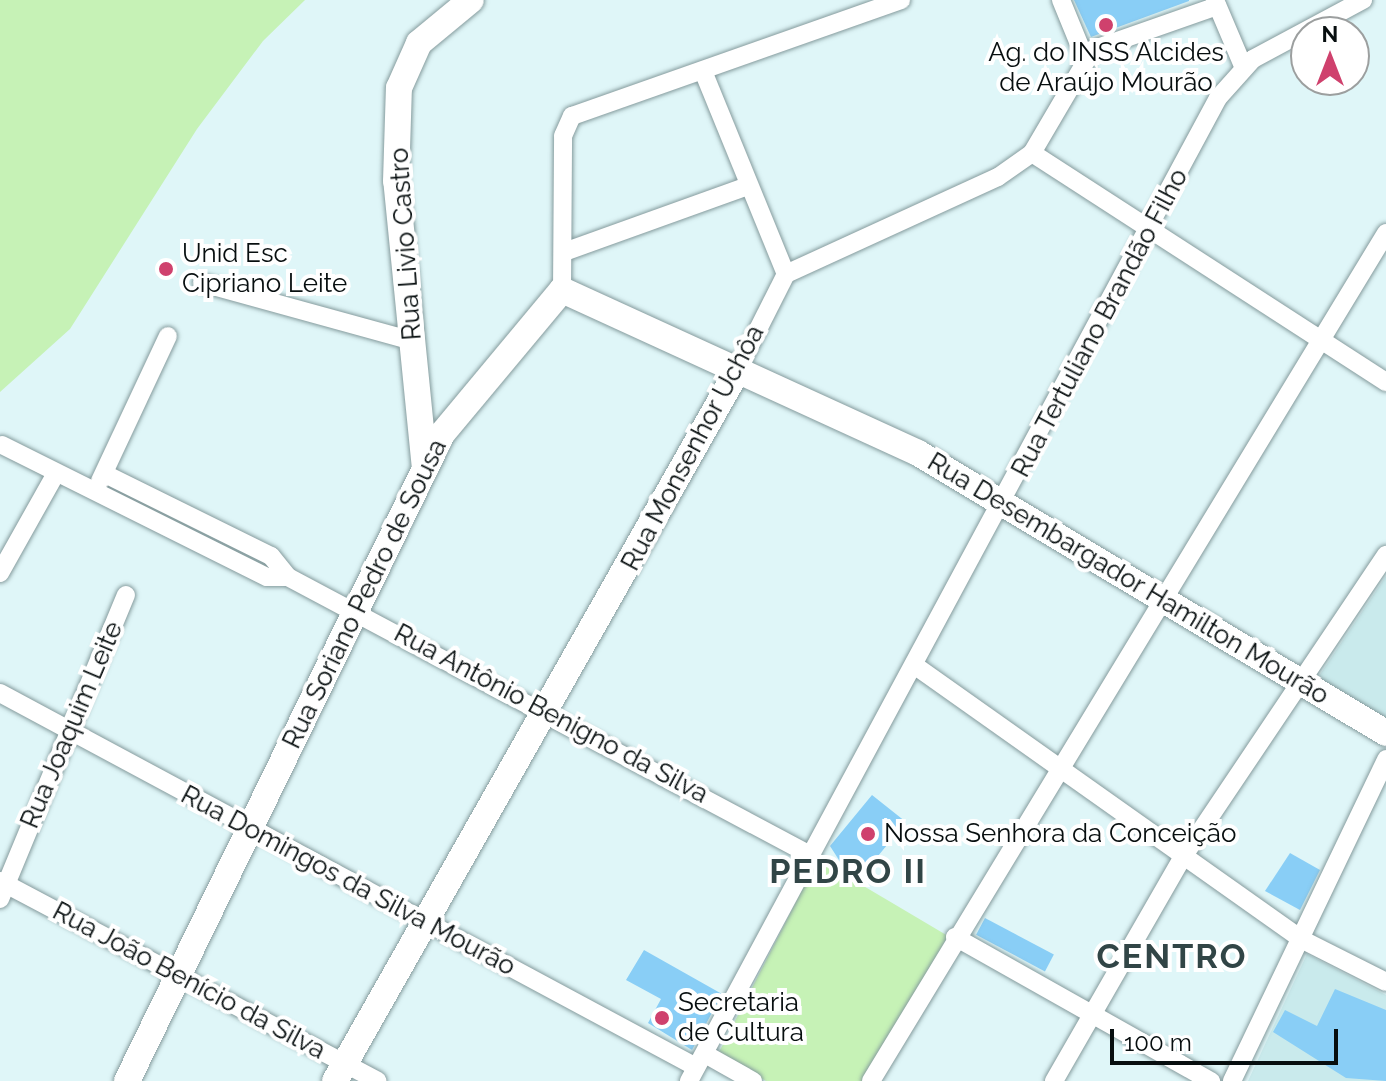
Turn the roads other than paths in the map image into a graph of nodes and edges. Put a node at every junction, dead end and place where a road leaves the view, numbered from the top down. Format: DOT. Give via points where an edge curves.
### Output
graph roads {
  1 [pos="471,0"];
  2 [pos="901,0"];
  3 [pos="1061,0"];
  4 [pos="1363,0"];
  5 [pos="1216,3"];
  6 [pos="1086,52"];
  7 [pos="1243,66"];
  8 [pos="703,71"];
  9 [pos="1032,153"];
  10 [pos="748,186"];
  11 [pos="1150,231"];
  12 [pos="1386,233"];
  13 [pos="567,251"];
  14 [pos="786,274"];
  15 [pos="202,283"];
  16 [pos="562,290"];
  17 [pos="168,336"];
  18 [pos="413,341"];
  19 [pos="1321,342"];
  20 [pos="736,373"];
  21 [pos="1386,382"];
  22 [pos="2,445"];
  23 [pos="425,469"];
  24 [pos="55,475"];
  25 [pos="107,475"];
  26 [pos="97,496"];
  27 [pos="1005,503"];
  28 [pos="1386,555"];
  29 [pos="0,573"];
  30 [pos="288,577"];
  31 [pos="126,595"];
  32 [pos="1165,595"];
  33 [pos="357,609"];
  34 [pos="917,667"];
  35 [pos="1302,684"];
  36 [pos="0,693"];
  37 [pos="549,710"];
  38 [pos="68,729"];
  39 [pos="1386,733"];
  40 [pos="1386,759"];
  41 [pos="1060,763"];
  42 [pos="250,830"];
  43 [pos="812,856"];
  44 [pos="1183,857"];
  45 [pos="2,888"];
  46 [pos="426,924"];
  47 [pos="955,937"];
  48 [pos="1301,939"];
  49 [pos="178,976"];
  50 [pos="1386,982"];
  51 [pos="1093,1017"];
  52 [pos="697,1068"];
  53 [pos="340,1072"];
  54 [pos="127,1081"];
  55 [pos="377,1081"];
  56 [pos="753,1081"];
  57 [pos="871,1081"];
  58 [pos="1054,1081"];
  59 [pos="1211,1081"];
  60 [pos="1232,1081"];
  1 -- 18 [label="street, Rua Livio Castro" via="419,43 399,88 396,181"];
  2 -- 8 [label="street"];
  3 -- 6 [label="street"];
  4 -- 7 [label="street, Rua Tertuliano Brandão Filho"];
  5 -- 6 [label="street"];
  5 -- 7 [label="street"];
  6 -- 9 [label="street" via="1080,76"];
  7 -- 11 [label="street, Rua Tertuliano Brandão Filho" via="1218,98"];
  8 -- 10 [label="street"];
  8 -- 13 [label="street" via="572,116 563,136"];
  9 -- 11 [label="street"];
  9 -- 14 [label="street" via="998,177"];
  10 -- 13 [label="street"];
  10 -- 14 [label="street"];
  11 -- 19 [label="street"];
  11 -- 27 [label="street, Rua Tertuliano Brandão Filho"];
  12 -- 19 [label="street"];
  13 -- 16 [label="street"];
  14 -- 20 [label="street, Rua Monsenhor Uchôa"];
  15 -- 18 [label="street"];
  16 -- 20 [label="street, Rua Desembargador Hamilton Mourão"];
  16 -- 23 [label="street, Rua Soriano Pedro de Sousa" via="467,400"];
  17 -- 25 [label="street"];
  18 -- 23 [label="street, Rua Livio Castro"];
  19 -- 21 [label="street"];
  19 -- 32 [label="street"];
  20 -- 27 [label="street, Rua Desembargador Hamilton Mourão" via="918,453"];
  20 -- 37 [label="street, Rua Monsenhor Uchôa"];
  22 -- 24 [label="street, Rua Antônio Benigno da Silva"];
  23 -- 33 [label="street, Rua Soriano Pedro de Sousa"];
  24 -- 26 [label="street, Rua Antônio Benigno da Silva"];
  24 -- 29 [label="street"];
  25 -- 26 [label="street"];
  25 -- 30 [label="street, Rua Antônio Benigno da Silva" via="271,556"];
  26 -- 30 [label="street, Rua Antônio Benigno da Silva" via="267,577"];
  27 -- 32 [label="street, Rua Desembargador Hamilton Mourão"];
  27 -- 34 [label="street, Rua Tertuliano Brandão Filho"];
  28 -- 35 [label="street"];
  30 -- 33 [label="street, Rua Antônio Benigno da Silva"];
  31 -- 38 [label="street, Rua Joaquim Leite"];
  32 -- 35 [label="street, Rua Desembargador Hamilton Mourão"];
  32 -- 41 [label="street"];
  33 -- 37 [label="street, Rua Antônio Benigno da Silva"];
  33 -- 42 [label="street, Rua Soriano Pedro de Sousa"];
  34 -- 41 [label="street"];
  34 -- 43 [label="street, Rua Tertuliano Brandão Filho"];
  35 -- 39 [label="street, Rua Desembargador Hamilton Mourão"];
  35 -- 44 [label="street"];
  36 -- 38 [label="street, Rua Domingos da Silva Mourão"];
  37 -- 43 [label="street, Rua Antônio Benigno da Silva"];
  37 -- 46 [label="street, Rua Monsenhor Uchôa"];
  38 -- 42 [label="street, Rua Domingos da Silva Mourão"];
  38 -- 45 [label="street, Rua Joaquim Leite"];
  40 -- 48 [label="street"];
  41 -- 44 [label="street"];
  41 -- 47 [label="street"];
  42 -- 46 [label="street, Rua Domingos da Silva Mourão"];
  42 -- 49 [label="street, Rua Soriano Pedro de Sousa"];
  43 -- 52 [label="street, Rua Tertuliano Brandão Filho"];
  44 -- 48 [label="street"];
  44 -- 51 [label="street"];
  45 -- 49 [label="street, Rua João Benício da Silva"];
  46 -- 52 [label="street, Rua Domingos da Silva Mourão"];
  46 -- 53 [label="street, Rua Monsenhor Uchôa"];
  47 -- 51 [label="street"];
  47 -- 57 [label="street"];
  48 -- 50 [label="street"];
  48 -- 60 [label="street"];
  49 -- 53 [label="street, Rua João Benício da Silva"];
  49 -- 54 [label="street, Rua Soriano Pedro de Sousa"];
  51 -- 58 [label="street"];
  51 -- 59 [label="street"];
  52 -- 56 [label="street, Rua Domingos da Silva Mourão"];
  53 -- 55 [label="street, Rua João Benício da Silva"];
}
